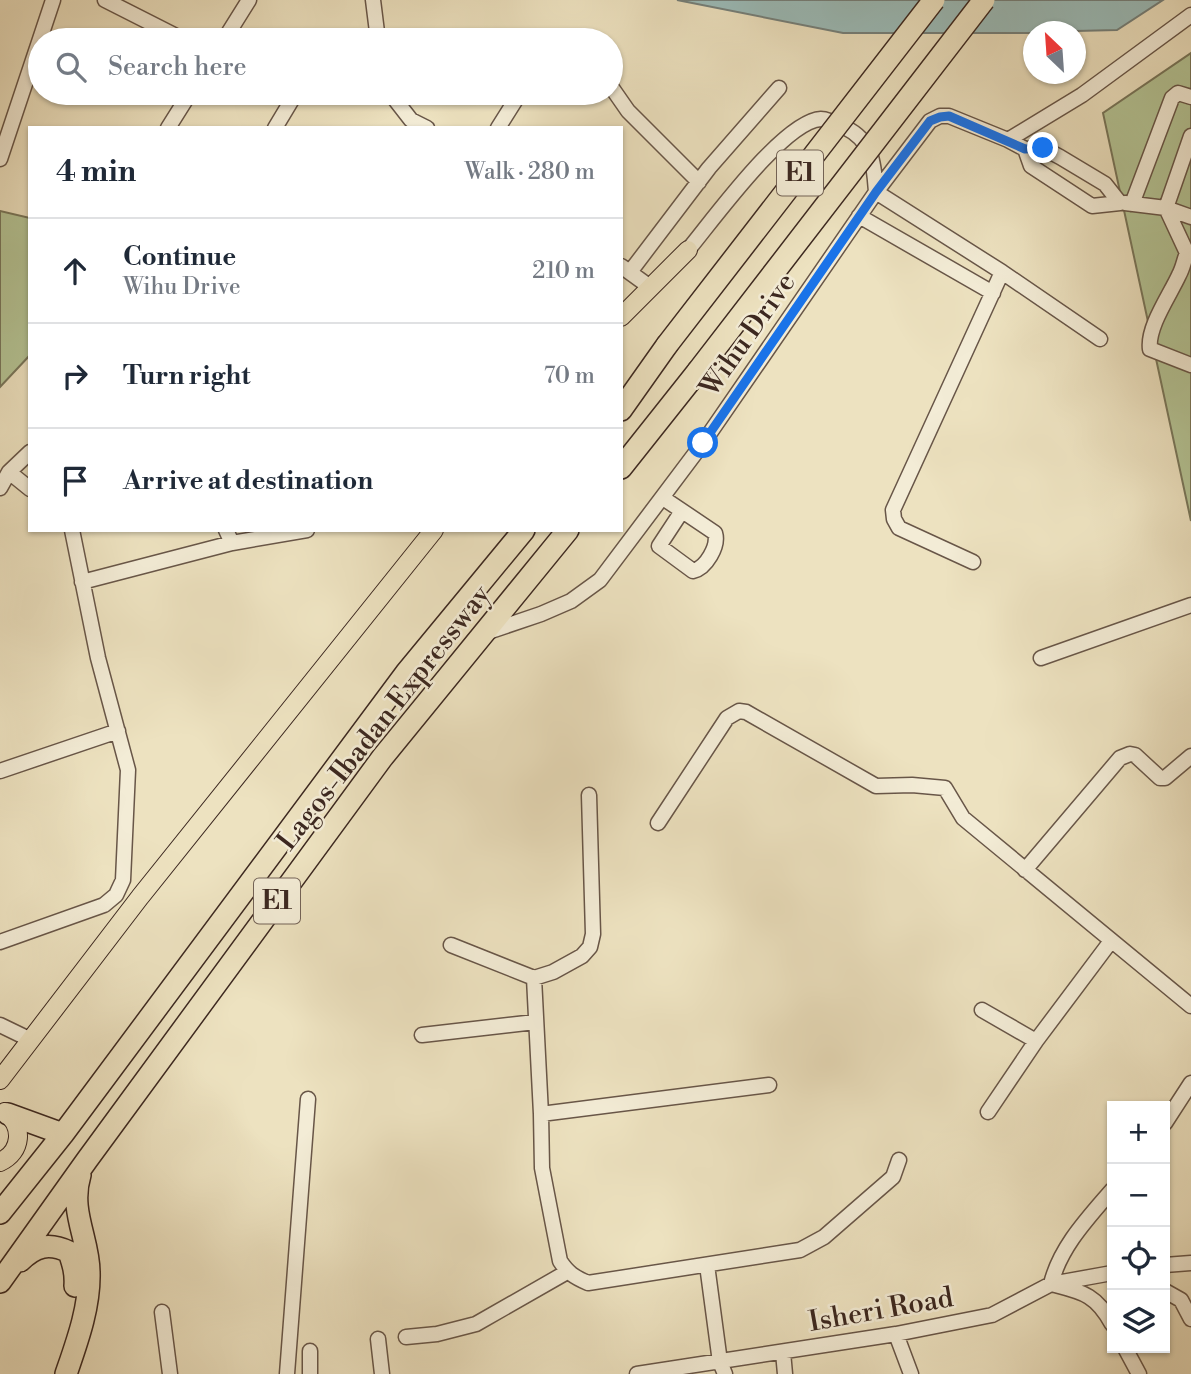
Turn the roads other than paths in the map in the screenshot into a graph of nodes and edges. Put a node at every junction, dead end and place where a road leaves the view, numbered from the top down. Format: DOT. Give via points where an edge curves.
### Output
graph roads {
  1 [pos="53,0"];
  2 [pos="105,0"];
  3 [pos="248,0"];
  4 [pos="373,0"];
  5 [pos="934,0"];
  6 [pos="984,0"];
  7 [pos="1191,15"];
  8 [pos="44,28"];
  9 [pos="160,28"];
  10 [pos="231,28"];
  11 [pos="376,28"];
  12 [pos="28,75"];
  13 [pos="779,88"];
  14 [pos="1191,96"];
  15 [pos="623,104"];
  16 [pos="182,105"];
  17 [pos="289,105"];
  18 [pos="399,105"];
  19 [pos="512,105"];
  20 [pos="168,126"];
  21 [pos="276,126"];
  22 [pos="423,126"];
  23 [pos="499,126"];
  24 [pos="1191,136"];
  25 [pos="1008,140"];
  26 [pos="1025,149"];
  27 [pos="0,159"];
  28 [pos="699,182"];
  29 [pos="876,192"];
  30 [pos="1126,203"];
  31 [pos="1166,208"];
  32 [pos="859,216"];
  33 [pos="1191,217"];
  34 [pos="688,250"];
  35 [pos="626,269"];
  36 [pos="1002,272"];
  37 [pos="650,287"];
  38 [pos="993,293"];
  39 [pos="623,315"];
  40 [pos="1100,339"];
  41 [pos="1191,365"];
  42 [pos="623,407"];
  43 [pos="28,454"];
  44 [pos="623,465"];
  45 [pos="9,472"];
  46 [pos="28,487"];
  47 [pos="0,488"];
  48 [pos="663,498"];
  49 [pos="682,511"];
  50 [pos="72,532"];
  51 [pos="285,532"];
  52 [pos="432,532"];
  53 [pos="522,532"];
  54 [pos="566,532"];
  55 [pos="229,537"];
  56 [pos="973,562"];
  57 [pos="82,582"];
  58 [pos="1191,605"];
  59 [pos="483,634"];
  60 [pos="1041,659"];
  61 [pos="118,731"];
  62 [pos="1191,756"];
  63 [pos="0,771"];
  64 [pos="589,795"];
  65 [pos="658,823"];
  66 [pos="1025,870"];
  67 [pos="1111,941"];
  68 [pos="0,942"];
  69 [pos="451,945"];
  70 [pos="534,978"];
  71 [pos="1191,1006"];
  72 [pos="982,1010"];
  73 [pos="535,1022"];
  74 [pos="0,1025"];
  75 [pos="422,1035"];
  76 [pos="31,1040"];
  77 [pos="1036,1041"];
  78 [pos="0,1080"];
  79 [pos="1191,1083"];
  80 [pos="769,1085"];
  81 [pos="308,1099"];
  82 [pos="4,1112"];
  83 [pos="988,1112"];
  84 [pos="541,1114"];
  85 [pos="1170,1115"];
  86 [pos="63,1134"];
  87 [pos="87,1160"];
  88 [pos="899,1160"];
  89 [pos="0,1161"];
  90 [pos="0,1186"];
  91 [pos="1107,1196"];
  92 [pos="0,1198"];
  93 [pos="0,1213"];
  94 [pos="1191,1263"];
  95 [pos="707,1265"];
  96 [pos="1170,1265"];
  97 [pos="567,1272"];
  98 [pos="1107,1274"];
  99 [pos="0,1283"];
  100 [pos="1051,1284"];
  101 [pos="1170,1294"];
  102 [pos="1106,1301"];
  103 [pos="162,1311"];
  104 [pos="1191,1319"];
  105 [pos="897,1334"];
  106 [pos="406,1337"];
  107 [pos="378,1339"];
  108 [pos="310,1351"];
  109 [pos="783,1352"];
  110 [pos="1128,1353"];
  111 [pos="722,1368"];
  112 [pos="51,1374"];
  113 [pos="66,1374"];
  114 [pos="170,1374"];
  115 [pos="287,1374"];
  116 [pos="310,1374"];
  117 [pos="382,1374"];
  118 [pos="637,1374"];
  119 [pos="785,1374"];
  120 [pos="911,1374"];
  121 [pos="1139,1374"];
  1 -- 8 [label="street"];
  2 -- 9 [label="street"];
  3 -- 10 [label="street"];
  4 -- 11 [label="street"];
  5 -- 42 [label="highway, E1, bridge"];
  6 -- 44 [label="highway, E1, bridge"];
  7 -- 25 [label="street" via="1082,95"];
  12 -- 27 [label="street"];
  13 -- 28 [label="street"];
  14 -- 30 [label="street" via="1178,93 1172,98"];
  15 -- 28 [label="street"];
  16 -- 20 [label="street"];
  17 -- 21 [label="street"];
  18 -- 22 [label="street"];
  19 -- 23 [label="street"];
  24 -- 31 [label="street"];
  25 -- 26 [label="street"];
  25 -- 29 [label="street, Wihu Drive" via="949,116 940,117 930,121"];
  26 -- 30 [label="street" via="1043,148 1060,157 1105,184"];
  26 -- 30 [label="street" via="1031,166 1092,206"];
  28 -- 35 [label="street"];
  29 -- 32 [label="street, Wihu Drive"];
  29 -- 34 [label="street" via="867,144 848,129 822,119 800,125 778,143"];
  29 -- 36 [label="street"];
  30 -- 31 [label="street"];
  31 -- 33 [label="street"];
  31 -- 41 [label="street" via="1186,253 1149,341 1150,349"];
  32 -- 38 [label="street"];
  32 -- 48 [label="street, Wihu Drive"];
  34 -- 37 [label="main road"];
  35 -- 37 [label="street"];
  36 -- 38 [label="street"];
  36 -- 40 [label="street"];
  37 -- 39 [label="main road"];
  38 -- 56 [label="street" via="893,510 899,528"];
  43 -- 45 [label="street"];
  45 -- 46 [label="street"];
  45 -- 47 [label="street"];
  48 -- 49 [label="street"];
  48 -- 59 [label="street, Wihu Drive" via="600,580 571,601"];
  50 -- 57 [label="street"];
  51 -- 55 [label="street"];
  52 -- 76 [label="main road" via="139,897"];
  53 -- 86 [label="highway, Lagos-Ibadan Expressway / E1" via="406,673"];
  54 -- 59 [label="highway, Lagos-Ibadan Expressway / E1"];
  55 -- 57 [label="street"];
  57 -- 61 [label="street"];
  58 -- 60 [label="street"];
  59 -- 87 [label="highway, Lagos-Ibadan Expressway / E1" via="382,758"];
  61 -- 63 [label="street"];
  61 -- 68 [label="street" via="128,770 123,880 116,895 104,905"];
  62 -- 66 [label="street" via="1165,778 1135,755 1120,758"];
  64 -- 70 [label="street" via="590,947 568,965"];
  65 -- 66 [label="street" via="727,718 739,711 876,786 945,788 963,818"];
  66 -- 67 [label="street"];
  67 -- 71 [label="street"];
  67 -- 77 [label="street"];
  69 -- 70 [label="street"];
  70 -- 73 [label="street"];
  72 -- 77 [label="street"];
  73 -- 75 [label="street"];
  73 -- 84 [label="street"];
  74 -- 76 [label="street"];
  76 -- 78 [label="main road"];
  77 -- 83 [label="street"];
  79 -- 85 [label="street"];
  80 -- 84 [label="street"];
  81 -- 115 [label="street"];
  82 -- 86 [label="highway"];
  82 -- 89 [label="main road" via="15,1121 19,1138 12,1154"];
  84 -- 97 [label="street" via="542,1168 560,1261"];
  86 -- 93 [label="highway, Lagos-Ibadan Expressway / E1"];
  87 -- 99 [label="highway, Lagos-Ibadan Expressway / E1"];
  87 -- 113 [label="highway" via="76,1191 89,1270 87,1302"];
  88 -- 95 [label="street" via="893,1177 824,1237 800,1250"];
  90 -- 92 [label="highway"];
  91 -- 100 [label="street" via="1077,1232"];
  94 -- 96 [label="street"];
  95 -- 97 [label="street" via="588,1283"];
  95 -- 111 [label="street"];
  97 -- 106 [label="street" via="477,1324"];
  98 -- 100 [label="street, Isheri Road"];
  99 -- 112 [label="highway" via="33,1250 45,1245 69,1252 76,1274 74,1297"];
  100 -- 102 [label="street"];
  100 -- 105 [label="street, Isheri Road" via="992,1315"];
  101 -- 104 [label="street" via="1181,1300"];
  103 -- 114 [label="street"];
  105 -- 109 [label="street, Isheri Road"];
  105 -- 120 [label="street"];
  107 -- 117 [label="street"];
  108 -- 116 [label="street"];
  109 -- 111 [label="street, Isheri Road"];
  109 -- 119 [label="street"];
  110 -- 121 [label="street"];
  111 -- 118 [label="street, Isheri Road"];
}
